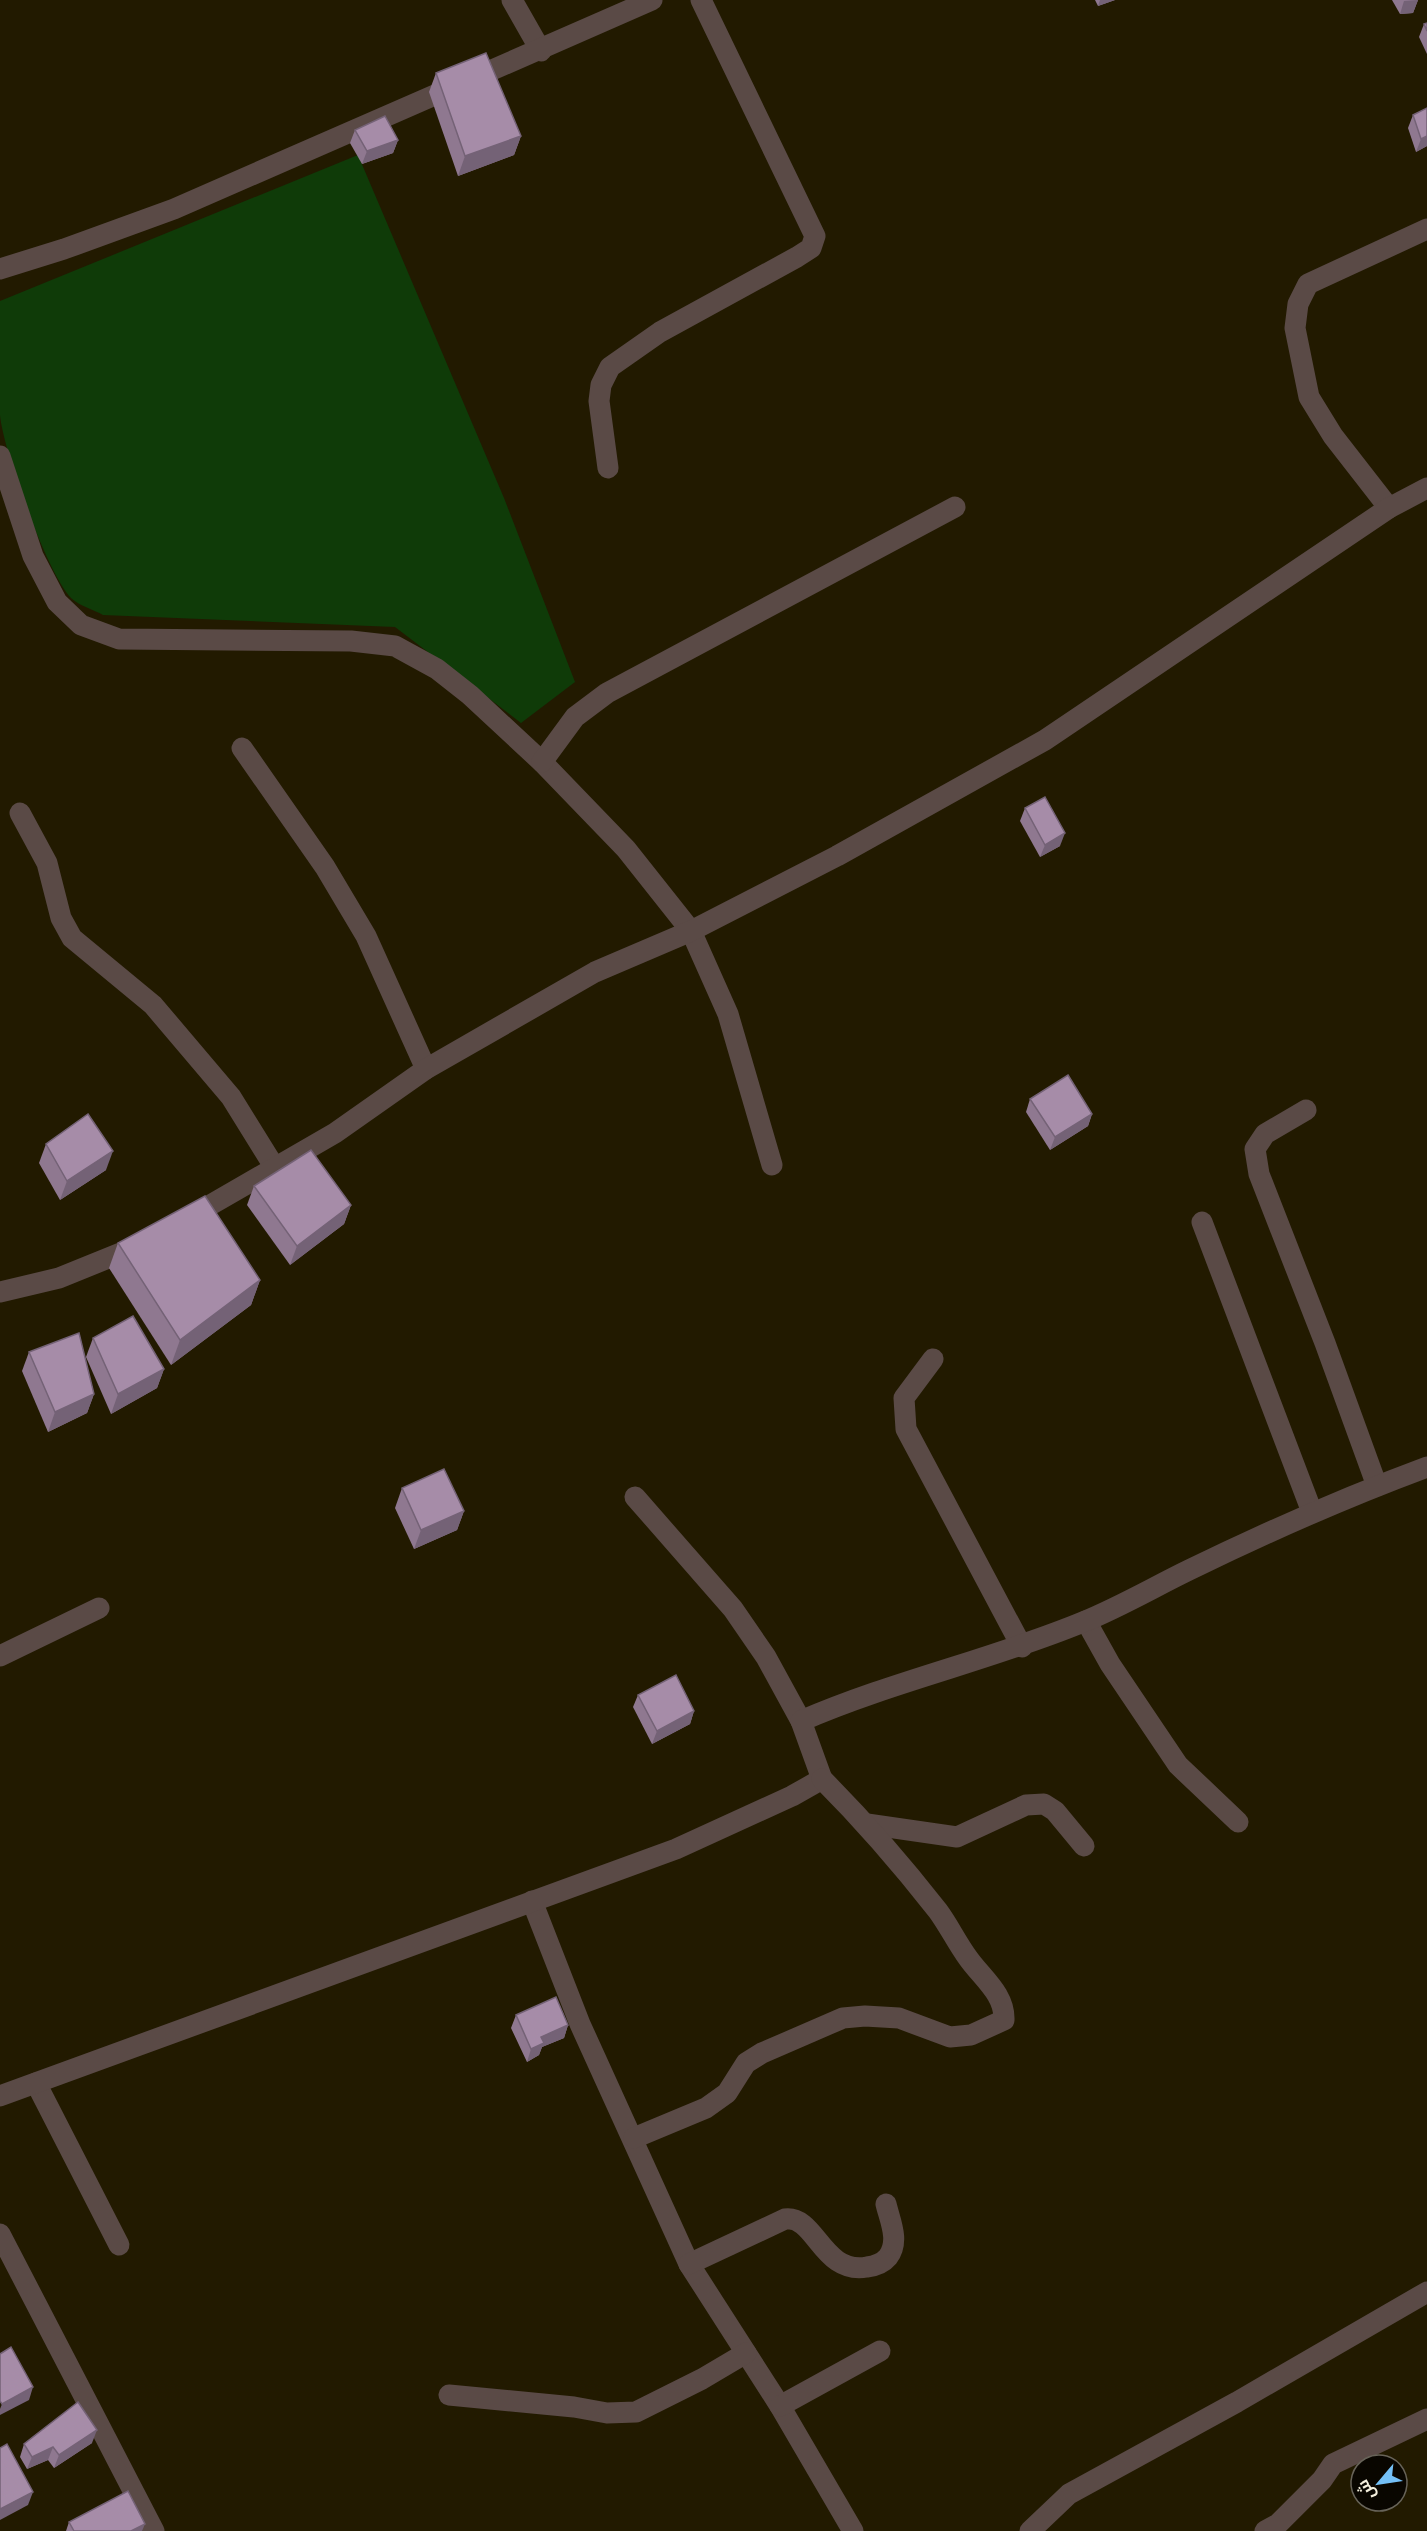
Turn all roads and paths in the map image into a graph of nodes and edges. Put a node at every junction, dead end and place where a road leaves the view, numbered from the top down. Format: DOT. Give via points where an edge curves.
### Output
graph roads {
  1 [pos="512,0"];
  2 [pos="652,0"];
  3 [pos="701,0"];
  4 [pos="541,51"];
  5 [pos="1427,229"];
  6 [pos="0,269"];
  7 [pos="0,456"];
  8 [pos="608,468"];
  9 [pos="1427,488"];
  10 [pos="955,507"];
  11 [pos="1389,508"];
  12 [pos="242,748"];
  13 [pos="542,762"];
  14 [pos="20,813"];
  15 [pos="691,931"];
  16 [pos="426,1068"];
  17 [pos="1306,1110"];
  18 [pos="772,1165"];
  19 [pos="275,1168"];
  20 [pos="1202,1222"];
  21 [pos="0,1292"];
  22 [pos="933,1359"];
  23 [pos="1427,1467"];
  24 [pos="1377,1486"];
  25 [pos="635,1497"];
  26 [pos="1312,1512"];
  27 [pos="99,1608"];
  28 [pos="1086,1621"];
  29 [pos="1022,1647"];
  30 [pos="0,1656"];
  31 [pos="801,1721"];
  32 [pos="822,1779"];
  33 [pos="1238,1822"];
  34 [pos="867,1824"];
  35 [pos="1084,1846"];
  36 [pos="532,1901"];
  37 [pos="36,2083"];
  38 [pos="0,2096"];
  39 [pos="634,2138"];
  40 [pos="886,2204"];
  41 [pos="0,2234"];
  42 [pos="119,2245"];
  43 [pos="689,2265"];
  44 [pos="1427,2292"];
  45 [pos="880,2352"];
  46 [pos="746,2353"];
  47 [pos="449,2395"];
  48 [pos="780,2406"];
  49 [pos="1427,2419"];
  50 [pos="154,2531"];
  51 [pos="853,2531"];
  52 [pos="1030,2531"];
  53 [pos="1265,2531"];
  1 -- 4 [label="street"];
  2 -- 4 [label="street"];
  3 -- 8 [label="street" via="815,236 811,248 797,257 660,332 610,367 599,401"];
  4 -- 6 [label="street" via="174,209"];
  5 -- 11 [label="street" via="1308,284 1295,328 1308,397"];
  7 -- 13 [label="street" via="33,556 57,602 81,625 119,639 351,641 395,646 437,669 470,695"];
  9 -- 11 [label="street"];
  10 -- 13 [label="street" via="607,693 575,717"];
  11 -- 15 [label="street" via="1045,740 837,856"];
  12 -- 16 [label="street" via="325,867 366,936"];
  13 -- 15 [label="street" via="626,849"];
  14 -- 19 [label="street" via="48,863 61,918 72,938 153,1005 231,1097"];
  15 -- 16 [label="street" via="594,972"];
  15 -- 18 [label="street" via="728,1014"];
  16 -- 19 [label="street" via="335,1132"];
  17 -- 24 [label="street" via="1265,1134 1255,1149 1259,1174"];
  19 -- 21 [label="street" via="133,1249 59,1278"];
  20 -- 26 [label="street"];
  22 -- 29 [label="street" via="904,1398 906,1429"];
  23 -- 24 [label="street"];
  24 -- 26 [label="street"];
  25 -- 31 [label="street" via="734,1609"];
  26 -- 28 [label="street"];
  27 -- 30 [label="street"];
  28 -- 29 [label="street"];
  28 -- 33 [label="street" via="1178,1765"];
  29 -- 31 [label="street" via="984,1655 880,1689"];
  31 -- 32 [label="street"];
  32 -- 34 [label="street"];
  32 -- 36 [label="street" via="792,1797 676,1849"];
  34 -- 35 [label="street" via="957,1837 1026,1805 1044,1804 1055,1811"];
  34 -- 39 [label="street" via="991,1985 1004,2009 1004,2020 971,2035 950,2037 899,2018 843,2018 746,2063 727,2093 706,2108"];
  36 -- 37 [label="street"];
  36 -- 39 [label="street" via="580,2024"];
  37 -- 38 [label="street"];
  37 -- 42 [label="street"];
  39 -- 43 [label="street"];
  40 -- 43 [label="street" via="895,2236 888,2257 878,2265 848,2267 834,2260 793,2218"];
  41 -- 50 [label="street"];
  43 -- 46 [label="street"];
  44 -- 52 [label="street" via="1069,2494"];
  45 -- 48 [label="street"];
  46 -- 47 [label="street" via="636,2412 607,2413"];
  46 -- 48 [label="street"];
  48 -- 51 [label="street"];
  49 -- 53 [label="street" via="1333,2464 1278,2524"];
}
